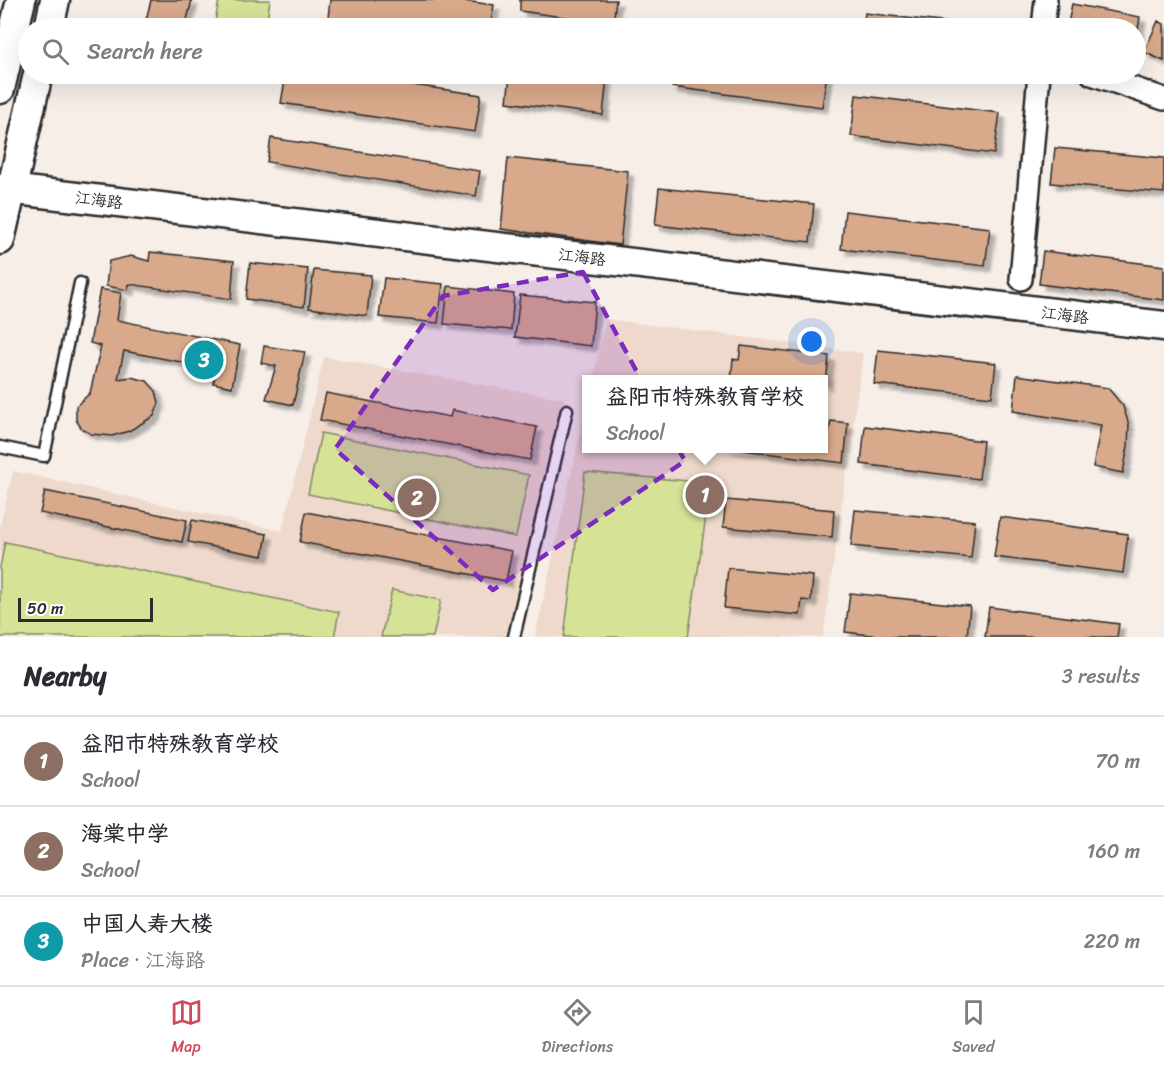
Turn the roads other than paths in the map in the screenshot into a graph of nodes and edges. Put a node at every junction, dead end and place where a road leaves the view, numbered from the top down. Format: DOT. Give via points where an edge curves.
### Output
graph roads {
  1 [pos="21,0"];
  2 [pos="55,0"];
  3 [pos="1046,0"];
  4 [pos="51,18"];
  5 [pos="1044,18"];
  6 [pos="35,84"];
  7 [pos="1038,84"];
  8 [pos="1121,84"];
  9 [pos="0,89"];
  10 [pos="1164,99"];
  11 [pos="6,189"];
  12 [pos="0,240"];
  13 [pos="1021,279"];
  14 [pos="80,283"];
  15 [pos="1164,326"];
  16 [pos="567,410"];
  17 [pos="0,447"];
  18 [pos="514,637"];
  1 -- 9 [label="street"];
  2 -- 4 [label="street"];
  3 -- 5 [label="street"];
  6 -- 11 [label="street"];
  7 -- 13 [label="street"];
  8 -- 10 [label="street"];
  11 -- 12 [label="street"];
  11 -- 15 [label="street, 江海路"];
  14 -- 17 [label="lane" via="44,456"];
  16 -- 18 [label="lane"];
}
